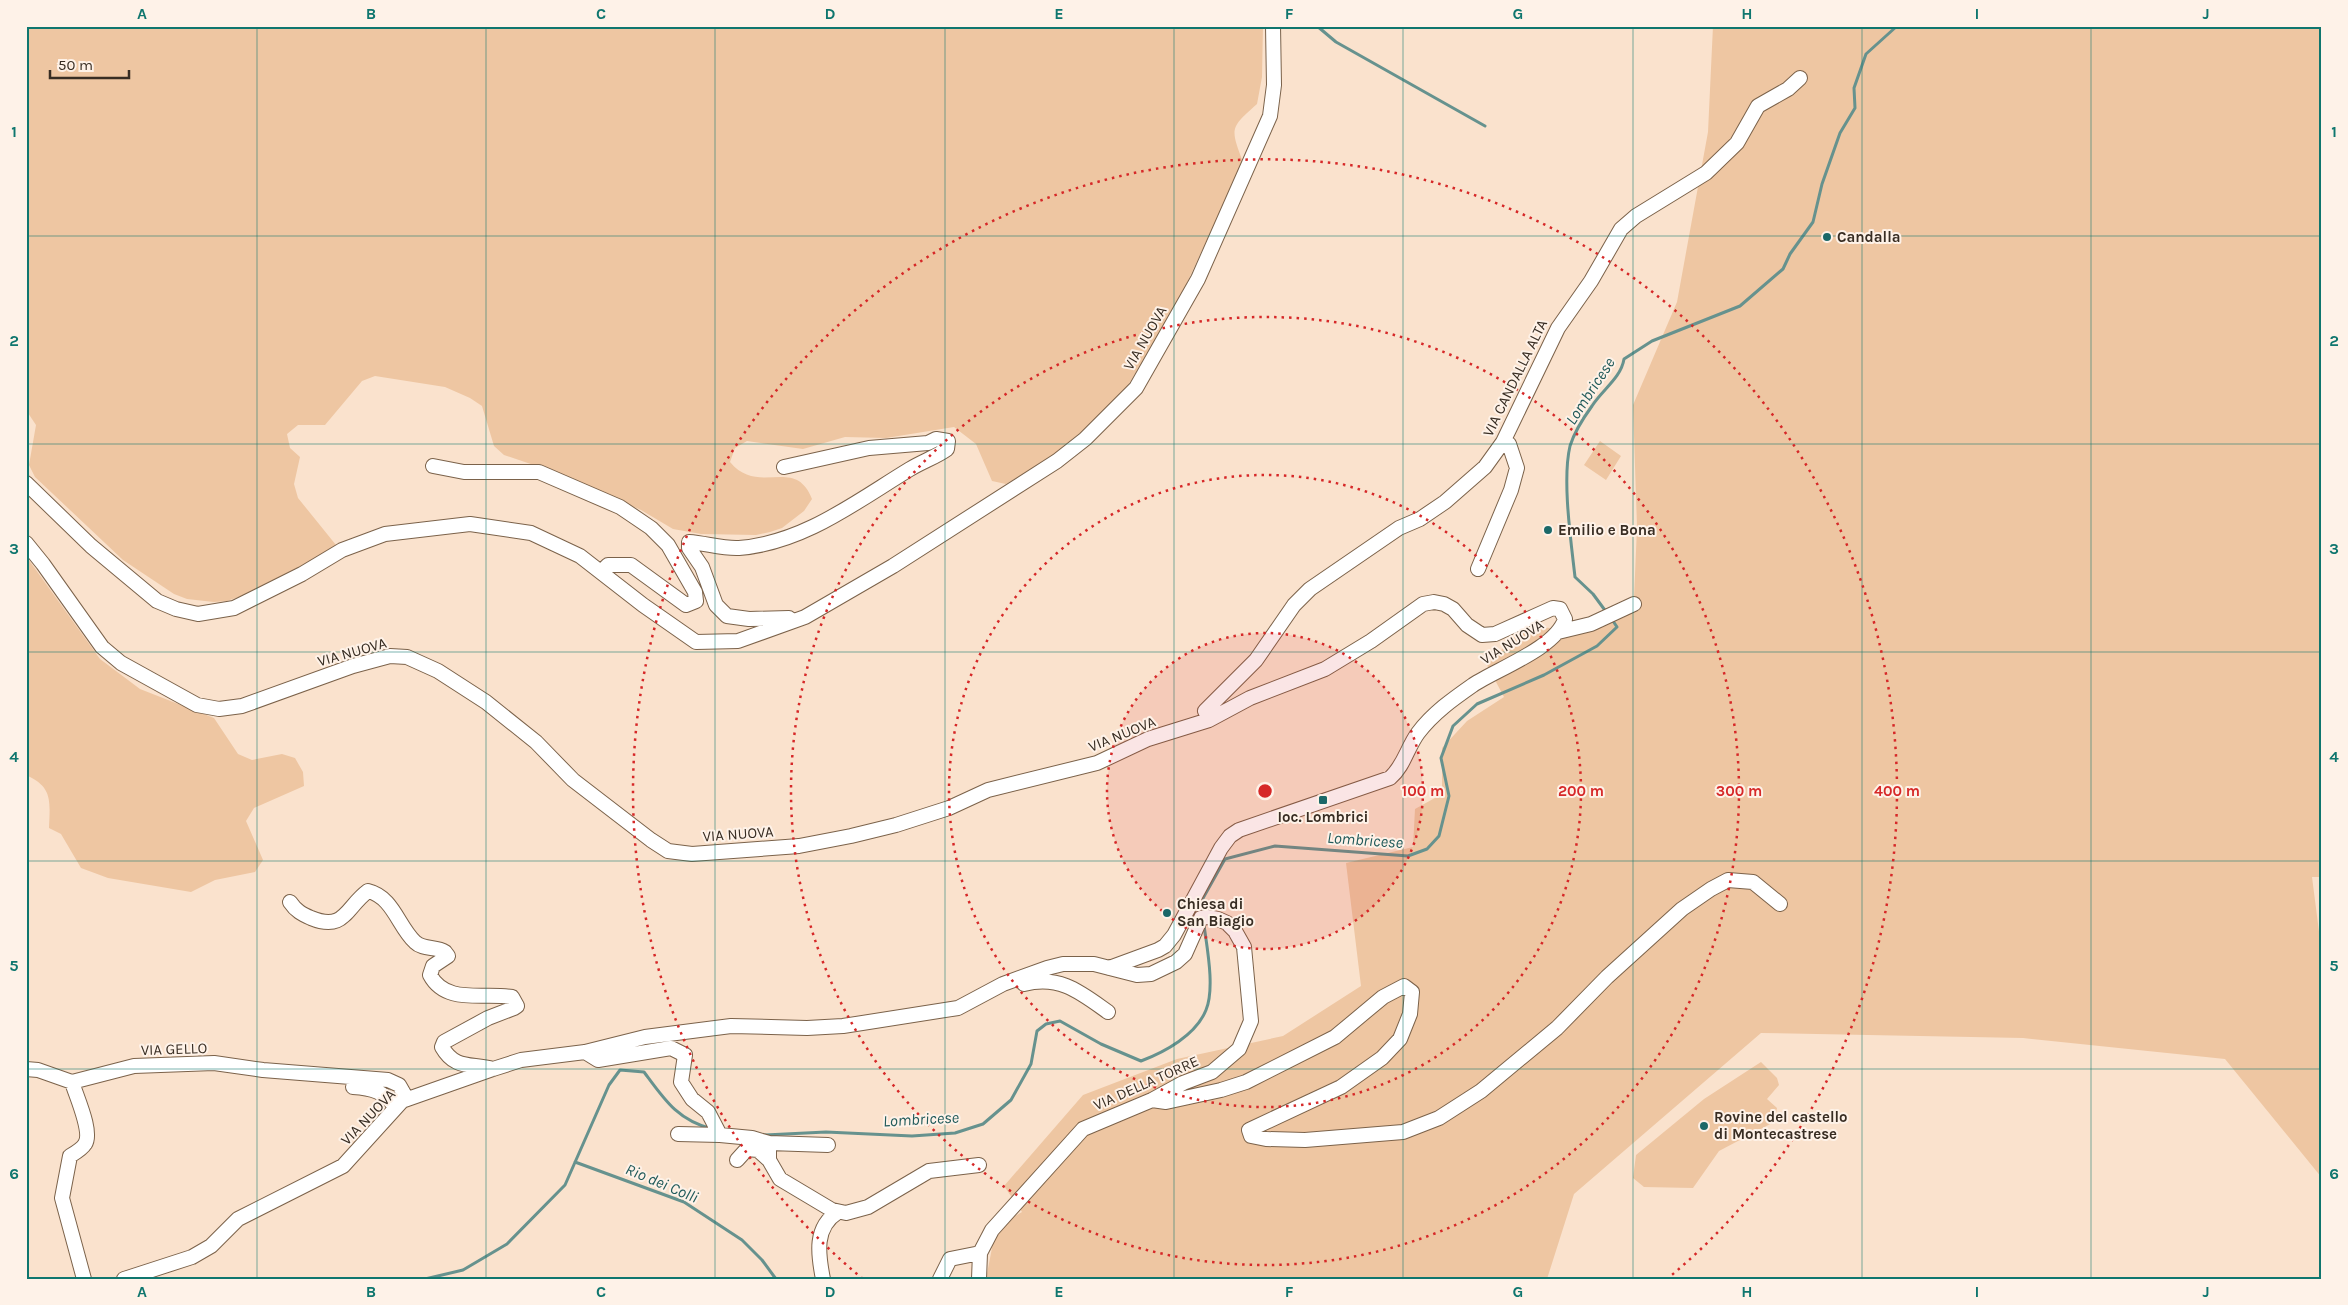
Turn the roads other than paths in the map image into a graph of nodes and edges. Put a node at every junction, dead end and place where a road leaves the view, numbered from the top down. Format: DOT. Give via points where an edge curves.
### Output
graph roads {
  1 [pos="1272,26"];
  2 [pos="1800,78"];
  3 [pos="1503,442"];
  4 [pos="433,466"];
  5 [pos="784,466"];
  6 [pos="26,483"];
  7 [pos="26,544"];
  8 [pos="1478,569"];
  9 [pos="601,572"];
  10 [pos="1634,604"];
  11 [pos="805,617"];
  12 [pos="1558,632"];
  13 [pos="1209,720"];
  14 [pos="290,902"];
  15 [pos="1780,904"];
  16 [pos="1108,968"];
  17 [pos="1003,984"];
  18 [pos="1108,1012"];
  19 [pos="584,1052"];
  20 [pos="26,1069"];
  21 [pos="493,1069"];
  22 [pos="326,1076"];
  23 [pos="72,1082"];
  24 [pos="407,1099"];
  25 [pos="1152,1100"];
  26 [pos="395,1107"];
  27 [pos="678,1134"];
  28 [pos="720,1136"];
  29 [pos="769,1142"];
  30 [pos="828,1145"];
  31 [pos="737,1160"];
  32 [pos="769,1160"];
  33 [pos="979,1165"];
  34 [pos="838,1212"];
  35 [pos="980,1253"];
  36 [pos="84,1279"];
  37 [pos="124,1279"];
  38 [pos="823,1279"];
  39 [pos="940,1279"];
  40 [pos="979,1279"];
  1 -- 11 [label="street, VIA NUOVA" via="1274,85 1270,116 1198,279 1136,388 1085,439 1056,461 893,566"];
  2 -- 3 [label="street, VIA CANDALLA ALTA" via="1758,106 1737,144 1706,173 1636,216 1621,229 1558,328"];
  3 -- 8 [label="street" via="1509,444 1517,468"];
  3 -- 13 [label="street, VIA CANDALLA ALTA" via="1486,466 1446,502 1420,519 1398,528 1310,589 1256,660 1205,711"];
  4 -- 9 [label="street" via="464,472 539,472 620,507 651,528 668,545 695,592 696,601 686,605 631,565 608,565"];
  5 -- 11 [label="street" via="869,448 928,443 936,439 948,441 947,449 936,457 913,467 850,509 797,533 737,548 689,542 716,605 727,616 765,620"];
  6 -- 9 [label="street, VIA NUOVA" via="91,546 157,601 198,614 234,608 342,550 385,534 470,524 531,533 580,556"];
  7 -- 13 [label="street, VIA NUOVA" via="102,647 121,663 197,705 219,709 242,706 353,666 390,656 407,657 438,671 486,702 536,742 573,780 668,851 692,854 799,846 860,834 949,808 988,790 1097,763 1148,739"];
  9 -- 11 [label="street, VIA NUOVA" via="696,642 738,641"];
  10 -- 12 [label="street" via="1591,624"];
  12 -- 13 [label="street, VIA NUOVA" via="1565,619 1560,609 1546,610 1495,634 1482,635 1444,604 1423,604 1325,669 1250,698"];
  12 -- 16 [label="street, VIA NUOVA" via="1527,656 1474,684 1436,712 1417,734 1401,766 1390,778 1279,815 1230,836 1174,935 1164,946"];
  14 -- 21 [label="street" via="305,916 322,923 336,922 368,891 375,893 385,900 416,944 445,952 448,956 433,966 430,975 441,990 461,996 512,996 517,1006 444,1042 442,1047 458,1064"];
  15 -- 25 [label="street" via="1753,882 1728,880 1712,889 1682,909 1557,1028 1481,1091 1439,1118 1403,1132 1306,1140 1266,1139 1250,1136 1249,1130 1341,1087 1382,1058 1400,1039 1410,1014 1412,992 1404,986 1383,997 1336,1037 1246,1082 1166,1102"];
  16 -- 17 [label="street, VIA NUOVA" via="1094,964 1063,964"];
  16 -- 25 [label="street, VIA DELLA TORRE" via="1137,975 1161,970 1185,954 1200,918 1218,918 1235,931 1244,947 1251,1021 1239,1048 1212,1072"];
  17 -- 18 [label="street" via="1018,985 1040,980 1060,984 1077,990"];
  17 -- 19 [label="street, VIA NUOVA" via="958,1008 843,1026 731,1026 645,1038"];
  19 -- 21 [label="street, VIA NUOVA" via="521,1060"];
  19 -- 28 [label="street" via="598,1060 671,1048 685,1055 681,1082 692,1099 708,1112"];
  20 -- 23 [label="street"];
  21 -- 24 [label="street, VIA NUOVA"];
  22 -- 23 [label="street, VIA GELLO" via="214,1063 134,1066"];
  22 -- 24 [label="street, VIA GELLO" via="388,1080 399,1085"];
  22 -- 26 [label="street, VIA GELLO" via="344,1087 365,1088 388,1096"];
  23 -- 36 [label="street" via="88,1139 70,1156 62,1198"];
  24 -- 26 [label="street, VIA NUOVA"];
  25 -- 35 [label="street, VIA DELLA TORRE" via="1083,1129 1000,1220"];
  26 -- 37 [label="street, VIA NUOVA" via="343,1166 238,1220 211,1246 192,1257"];
  27 -- 28 [label="street"];
  28 -- 29 [label="street"];
  29 -- 30 [label="street"];
  29 -- 32 [label="street"];
  31 -- 32 [label="street" via="747,1149 758,1150"];
  32 -- 34 [label="street" via="780,1179"];
  33 -- 34 [label="street" via="929,1171 868,1207"];
  34 -- 38 [label="street" via="828,1218 822,1228 819,1262"];
  35 -- 39 [label="street" via="950,1260"];
  35 -- 40 [label="street, VIA DELLA TORRE"];
}
